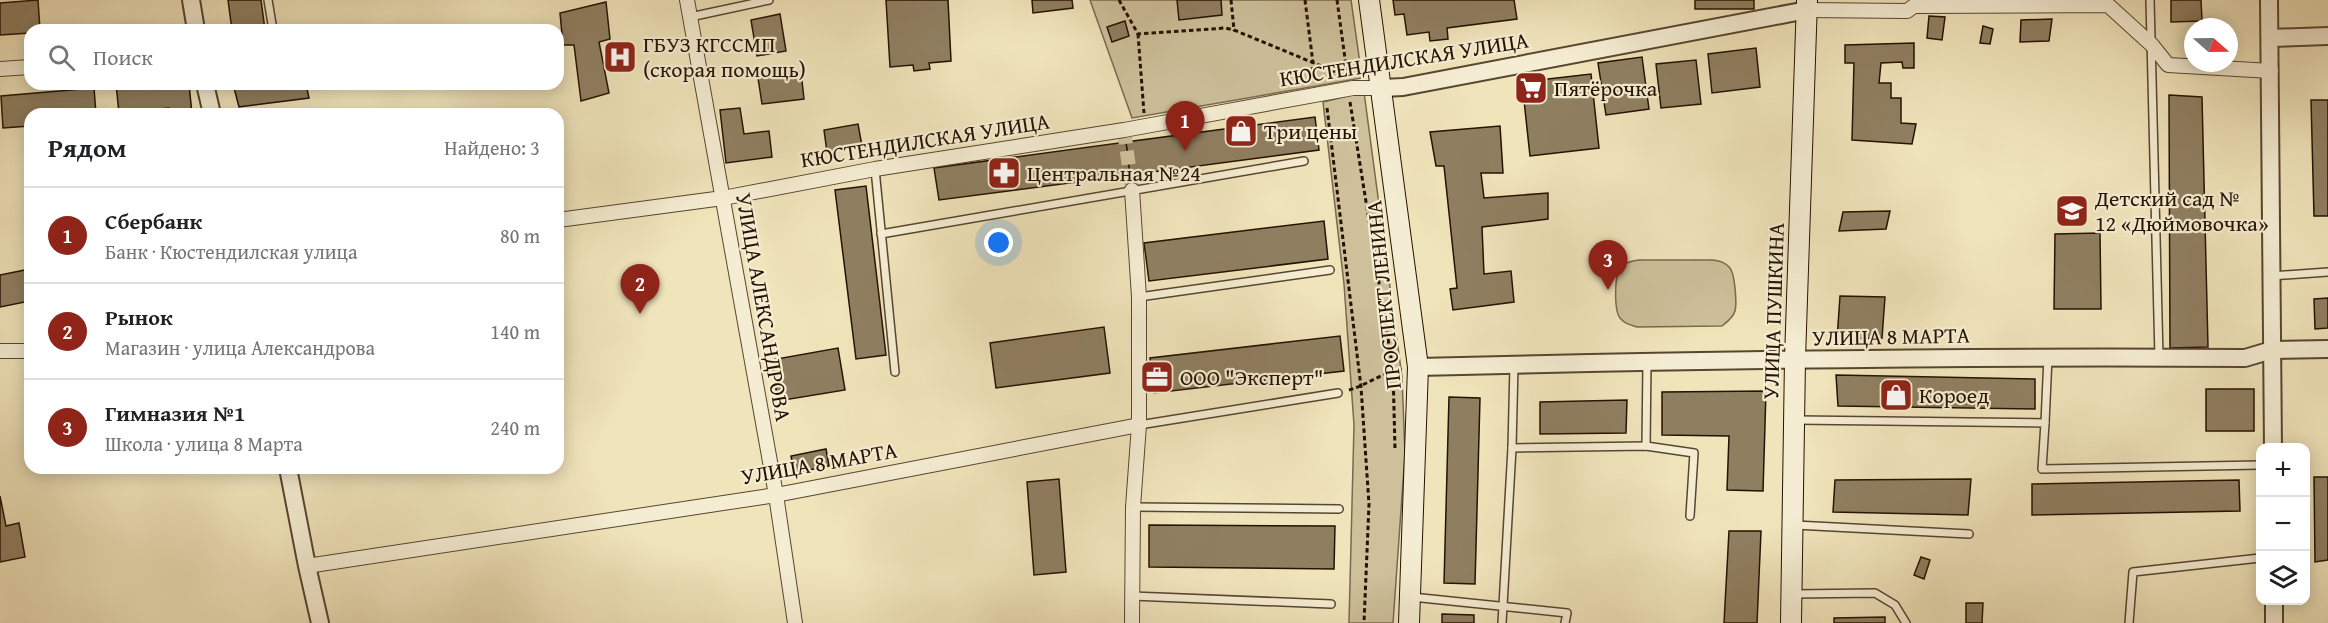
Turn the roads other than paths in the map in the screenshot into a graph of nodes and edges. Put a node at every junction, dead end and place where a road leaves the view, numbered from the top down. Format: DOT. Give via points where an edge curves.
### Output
graph roads {
  1 [pos="191,0"];
  2 [pos="268,0"];
  3 [pos="687,0"];
  4 [pos="769,0"];
  5 [pos="1369,0"];
  6 [pos="2150,0"];
  7 [pos="2269,0"];
  8 [pos="1807,5"];
  9 [pos="1908,5"];
  10 [pos="690,17"];
  11 [pos="195,24"];
  12 [pos="272,24"];
  13 [pos="2328,36"];
  14 [pos="2270,38"];
  15 [pos="2152,45"];
  16 [pos="24,67"];
  17 [pos="0,69"];
  18 [pos="2271,71"];
  19 [pos="1382,88"];
  20 [pos="206,90"];
  21 [pos="211,108"];
  22 [pos="1304,161"];
  23 [pos="875,169"];
  24 [pos="1132,190"];
  25 [pos="723,198"];
  26 [pos="564,219"];
  27 [pos="881,234"];
  28 [pos="1330,270"];
  29 [pos="2328,272"];
  30 [pos="2271,276"];
  31 [pos="1139,297"];
  32 [pos="2328,349"];
  33 [pos="2272,350"];
  34 [pos="0,351"];
  35 [pos="24,351"];
  36 [pos="2048,356"];
  37 [pos="2159,357"];
  38 [pos="1795,359"];
  39 [pos="1647,363"];
  40 [pos="1514,365"];
  41 [pos="1418,367"];
  42 [pos="894,372"];
  43 [pos="1338,393"];
  44 [pos="1794,420"];
  45 [pos="2045,423"];
  46 [pos="1139,425"];
  47 [pos="2273,443"];
  48 [pos="1646,447"];
  49 [pos="1512,448"];
  50 [pos="2256,465"];
  51 [pos="289,474"];
  52 [pos="776,495"];
  53 [pos="1133,507"];
  54 [pos="1339,509"];
  55 [pos="1690,516"];
  56 [pos="1793,525"];
  57 [pos="1969,534"];
  58 [pos="2256,558"];
  59 [pos="307,566"];
  60 [pos="1791,594"];
  61 [pos="1132,596"];
  62 [pos="1410,597"];
  63 [pos="1331,604"];
  64 [pos="2274,605"];
  65 [pos="1503,606"];
  66 [pos="320,623"];
  67 [pos="795,623"];
  68 [pos="1132,623"];
  69 [pos="1409,623"];
  70 [pos="1502,623"];
  71 [pos="1565,623"];
  72 [pos="1791,623"];
  73 [pos="1906,623"];
  74 [pos="2129,623"];
  75 [pos="2274,623"];
  1 -- 11 [label="street"];
  2 -- 12 [label="lane"];
  3 -- 10 [label="street, УЛИЦА АЛЕКСАНДРОВА"];
  4 -- 10 [label="lane"];
  5 -- 19 [label="main road, ПРОСПЕКТ ЛЕНИНА"];
  6 -- 15 [label="lane"];
  7 -- 14 [label="street"];
  8 -- 9 [label="street, КЮСТЕНДИЛСКАЯ УЛИЦА"];
  8 -- 19 [label="street, КЮСТЕНДИЛСКАЯ УЛИЦА" via="1403,87"];
  8 -- 38 [label="main road, УЛИЦА ПУШКИНА"];
  9 -- 15 [label="street, КЮСТЕНДИЛСКАЯ УЛИЦА" via="2108,5"];
  10 -- 25 [label="street, УЛИЦА АЛЕКСАНДРОВА"];
  13 -- 14 [label="street"];
  14 -- 18 [label="street"];
  15 -- 18 [label="street, КЮСТЕНДИЛСКАЯ УЛИЦА" via="2168,65"];
  15 -- 37 [label="lane"];
  16 -- 17 [label="street"];
  18 -- 30 [label="street"];
  19 -- 23 [label="street, КЮСТЕНДИЛСКАЯ УЛИЦА" via="1353,88 1144,127"];
  19 -- 41 [label="main road, ПРОСПЕКТ ЛЕНИНА"];
  20 -- 21 [label="street"];
  22 -- 24 [label="lane"];
  23 -- 25 [label="street, КЮСТЕНДИЛСКАЯ УЛИЦА"];
  23 -- 27 [label="lane"];
  24 -- 27 [label="lane"];
  24 -- 31 [label="street"];
  25 -- 26 [label="street, КЮСТЕНДИЛСКАЯ УЛИЦА"];
  25 -- 52 [label="street, УЛИЦА АЛЕКСАНДРОВА"];
  27 -- 42 [label="lane"];
  28 -- 31 [label="lane"];
  29 -- 30 [label="lane"];
  30 -- 33 [label="street"];
  31 -- 46 [label="street"];
  32 -- 33 [label="street, УЛИЦА 8 МАРТА"];
  33 -- 37 [label="street, УЛИЦА 8 МАРТА" via="2245,358"];
  33 -- 47 [label="street"];
  34 -- 35 [label="street"];
  36 -- 37 [label="street, УЛИЦА 8 МАРТА"];
  36 -- 38 [label="street, УЛИЦА 8 МАРТА"];
  36 -- 45 [label="lane"];
  38 -- 39 [label="street, УЛИЦА 8 МАРТА"];
  38 -- 44 [label="main road, УЛИЦА ПУШКИНА"];
  39 -- 40 [label="street, УЛИЦА 8 МАРТА"];
  39 -- 48 [label="lane"];
  40 -- 41 [label="street, УЛИЦА 8 МАРТА"];
  40 -- 49 [label="lane"];
  41 -- 62 [label="main road, ПРОСПЕКТ ЛЕНИНА"];
  43 -- 46 [label="lane, УЛИЦА 8 МАРТА"];
  44 -- 45 [label="lane"];
  44 -- 56 [label="main road, УЛИЦА ПУШКИНА"];
  45 -- 50 [label="lane" via="2042,469"];
  46 -- 52 [label="street, УЛИЦА 8 МАРТА"];
  46 -- 53 [label="street"];
  48 -- 49 [label="lane"];
  48 -- 55 [label="lane" via="1694,453"];
  49 -- 65 [label="lane"];
  51 -- 59 [label="street"];
  52 -- 59 [label="street, УЛИЦА 8 МАРТА"];
  52 -- 67 [label="street, УЛИЦА АЛЕКСАНДРОВА"];
  53 -- 54 [label="lane"];
  53 -- 61 [label="street"];
  56 -- 57 [label="lane"];
  56 -- 60 [label="main road, УЛИЦА ПУШКИНА"];
  58 -- 74 [label="lane" via="2133,572"];
  59 -- 66 [label="street"];
  60 -- 72 [label="main road, УЛИЦА ПУШКИНА"];
  60 -- 73 [label="lane" via="1875,593 1894,606"];
  61 -- 63 [label="lane"];
  61 -- 68 [label="street"];
  62 -- 65 [label="lane"];
  62 -- 69 [label="main road, ПРОСПЕКТ ЛЕНИНА"];
  64 -- 75 [label="street"];
  65 -- 70 [label="lane"];
  65 -- 71 [label="lane" via="1567,613"];
}
